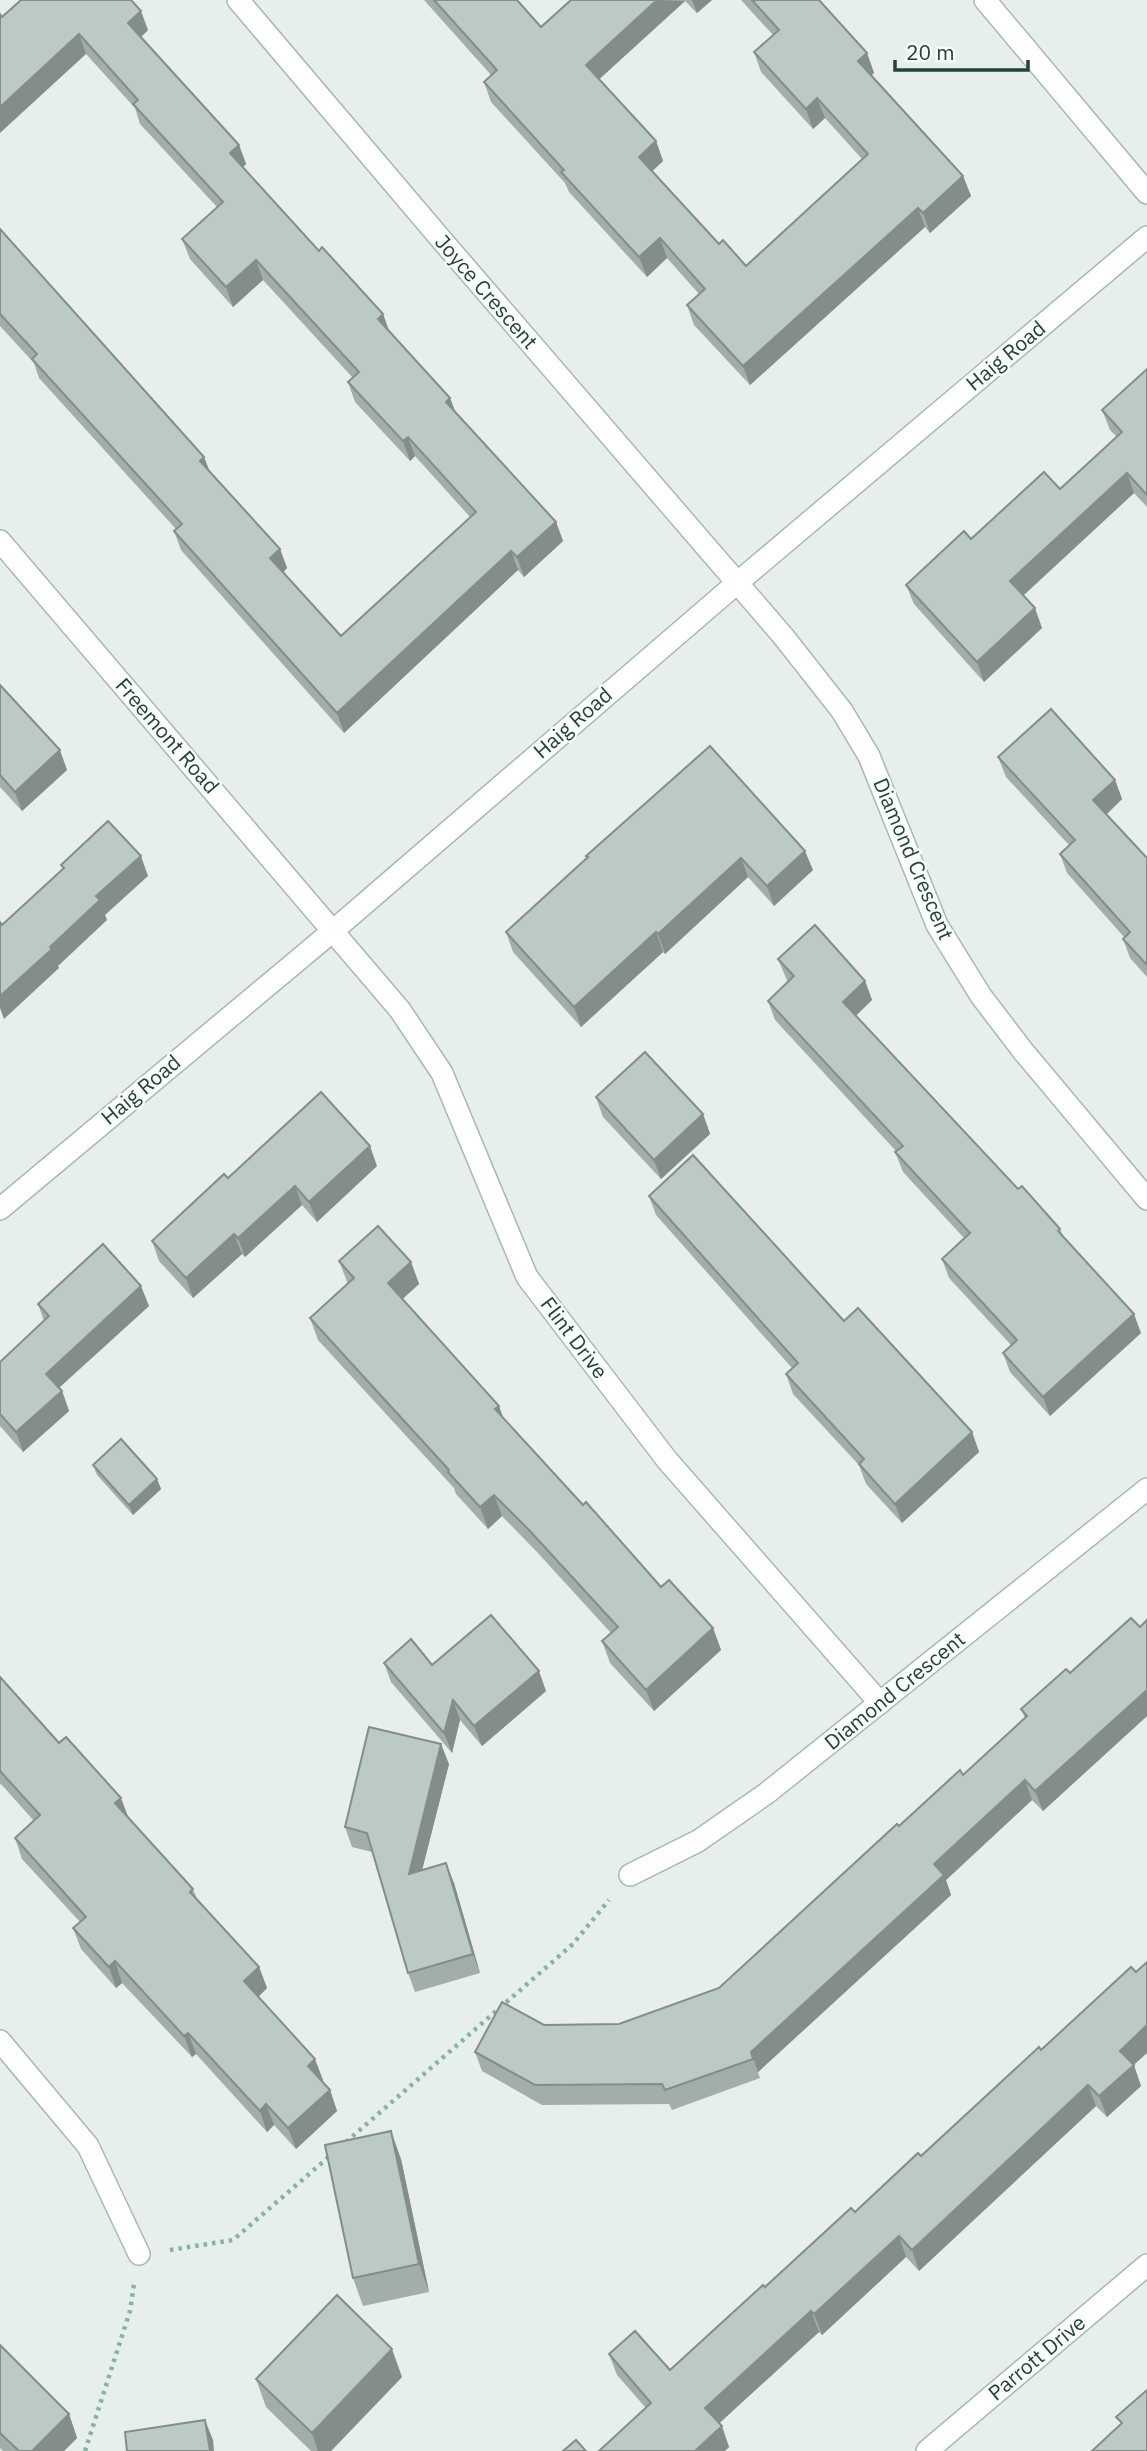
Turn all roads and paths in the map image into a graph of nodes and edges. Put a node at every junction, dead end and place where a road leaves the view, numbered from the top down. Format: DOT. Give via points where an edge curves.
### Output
graph roads {
  1 [pos="238,0"];
  2 [pos="985,0"];
  3 [pos="1147,193"];
  4 [pos="1147,237"];
  5 [pos="0,541"];
  6 [pos="737,583"];
  7 [pos="334,930"];
  8 [pos="1147,1199"];
  9 [pos="0,1209"];
  10 [pos="1147,1489"];
  11 [pos="880,1703"];
  12 [pos="630,1875"];
  13 [pos="0,2042"];
  14 [pos="139,2254"];
  15 [pos="1147,2265"];
  16 [pos="85,2451"];
  17 [pos="927,2451"];
  1 -- 6 [label="street, Joyce Crescent"];
  2 -- 3 [label="street"];
  4 -- 6 [label="street, Haig Road"];
  5 -- 7 [label="street, Freemont Road"];
  6 -- 7 [label="street, Haig Road"];
  6 -- 8 [label="street, Diamond Crescent" via="842,711 863,745 937,925 981,996"];
  7 -- 9 [label="street, Haig Road"];
  7 -- 11 [label="street, Flint Drive" via="400,1010 442,1073 527,1277 667,1460"];
  10 -- 11 [label="street, Diamond Crescent"];
  11 -- 12 [label="street, Diamond Crescent" via="721,1825"];
  12 -- 14 [label="path" via="573,1944 233,2240"];
  13 -- 14 [label="street" via="88,2146"];
  14 -- 16 [label="path" via="130,2311"];
  15 -- 17 [label="street, Parrott Drive"];
}
